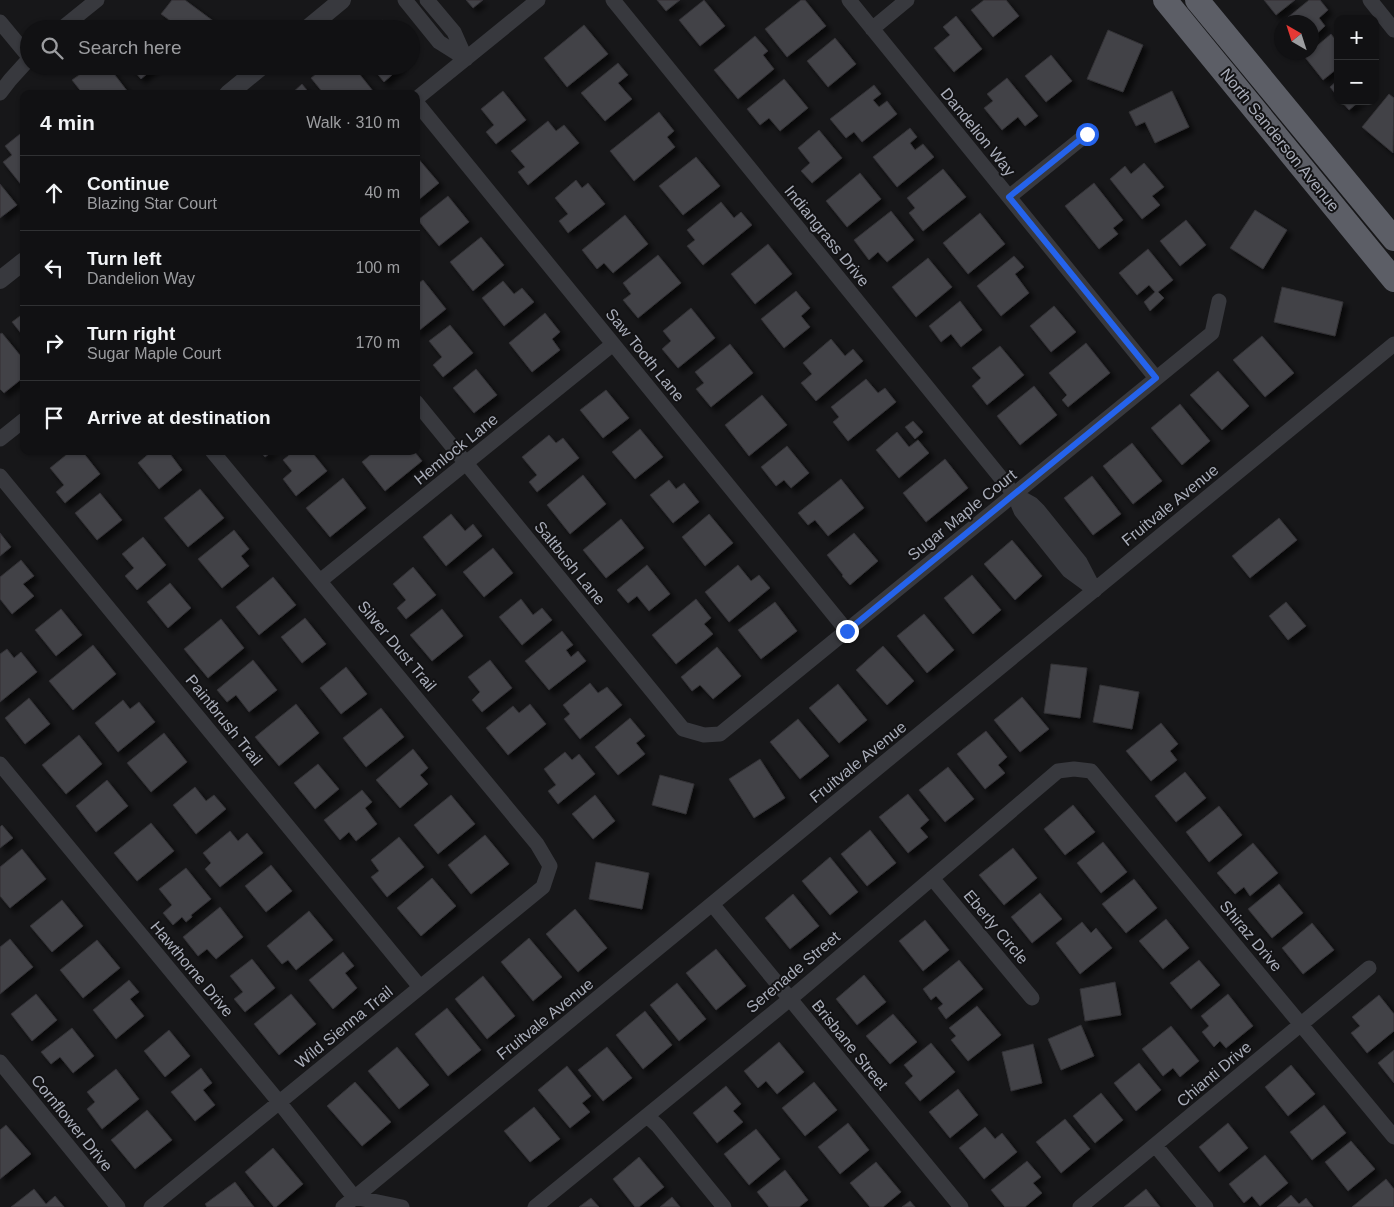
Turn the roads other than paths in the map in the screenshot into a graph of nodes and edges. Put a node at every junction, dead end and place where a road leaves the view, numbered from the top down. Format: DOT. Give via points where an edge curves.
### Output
graph roads {
  1 [pos="97,0"];
  2 [pos="342,0"];
  3 [pos="405,0"];
  4 [pos="427,0"];
  5 [pos="538,0"];
  6 [pos="613,0"];
  7 [pos="848,0"];
  8 [pos="907,0"];
  9 [pos="1165,0"];
  10 [pos="1197,0"];
  11 [pos="1370,0"];
  12 [pos="72,20"];
  13 [pos="318,20"];
  14 [pos="0,22"];
  15 [pos="872,28"];
  16 [pos="1394,30"];
  17 [pos="20,47"];
  18 [pos="466,59"];
  19 [pos="20,69"];
  20 [pos="251,75"];
  21 [pos="233,90"];
  22 [pos="0,94"];
  23 [pos="420,97"];
  24 [pos="420,105"];
  25 [pos="1087,134"];
  26 [pos="1009,197"];
  27 [pos="1394,239"];
  28 [pos="20,264"];
  29 [pos="0,280"];
  30 [pos="1394,280"];
  31 [pos="1219,301"];
  32 [pos="613,344"];
  33 [pos="1394,344"];
  34 [pos="1156,378"];
  35 [pos="420,407"];
  36 [pos="20,423"];
  37 [pos="0,439"];
  38 [pos="215,455"];
  39 [pos="466,463"];
  40 [pos="0,476"];
  41 [pos="1014,494"];
  42 [pos="320,581"];
  43 [pos="1095,590"];
  44 [pos="847,631"];
  45 [pos="704,735"];
  46 [pos="0,764"];
  47 [pos="1074,768"];
  48 [pos="550,866"];
  49 [pos="932,878"];
  50 [pos="712,904"];
  51 [pos="1369,968"];
  52 [pos="420,987"];
  53 [pos="1032,998"];
  54 [pos="790,999"];
  55 [pos="1301,1025"];
  56 [pos="0,1062"];
  57 [pos="279,1102"];
  58 [pos="647,1116"];
  59 [pos="1394,1138"];
  60 [pos="1156,1145"];
  61 [pos="349,1202"];
  62 [pos="118,1207"];
  63 [pos="151,1207"];
  64 [pos="402,1207"];
  65 [pos="535,1207"];
  66 [pos="724,1207"];
  67 [pos="961,1207"];
  68 [pos="1080,1207"];
  69 [pos="1206,1207"];
  1 -- 12 [label="street"];
  2 -- 13 [label="street"];
  3 -- 18 [label="street" via="439,42"];
  4 -- 18 [label="street" via="454,32"];
  5 -- 18 [label="street"];
  6 -- 41 [label="street, Indiangrass Drive"];
  7 -- 15 [label="street, Dandelion Way"];
  8 -- 15 [label="street"];
  9 -- 30 [label="highway, North Sanderson Avenue"];
  10 -- 27 [label="highway, North Sanderson Avenue"];
  11 -- 16 [label="street"];
  14 -- 17 [label="street"];
  15 -- 26 [label="street, Dandelion Way"];
  18 -- 23 [label="street"];
  19 -- 22 [label="street"];
  20 -- 21 [label="street"];
  24 -- 32 [label="street, Saw Tooth Lane"];
  25 -- 26 [label="street"];
  26 -- 34 [label="street, Dandelion Way"];
  28 -- 29 [label="street"];
  31 -- 34 [label="street, Sugar Maple Court" via="1212,333"];
  32 -- 39 [label="street, Hemlock Lane"];
  32 -- 44 [label="street, Saw Tooth Lane"];
  33 -- 43 [label="street, Fruitvale Avenue"];
  34 -- 41 [label="street, Sugar Maple Court"];
  35 -- 39 [label="street, Saltbush Lane"];
  36 -- 37 [label="street"];
  38 -- 42 [label="street, Silver Dust Trail"];
  39 -- 42 [label="street, Hemlock Lane"];
  39 -- 45 [label="street, Saltbush Lane" via="683,729"];
  40 -- 52 [label="street, Paintbrush Trail"];
  41 -- 43 [label="street, Indiangrass Drive" via="1021,511 1069,571"];
  41 -- 44 [label="street, Sugar Maple Court"];
  42 -- 48 [label="street, Silver Dust Trail" via="538,844"];
  43 -- 50 [label="street, Fruitvale Avenue"];
  44 -- 45 [label="street, Sugar Maple Court" via="720,734"];
  46 -- 57 [label="street, Hawthorne Drive"];
  47 -- 49 [label="street, Serenade Street" via="1058,771"];
  47 -- 55 [label="street, Shiraz Drive" via="1091,771"];
  48 -- 52 [label="street, Wild Sienna Trail" via="543,887"];
  49 -- 53 [label="street, Eberly Circle"];
  49 -- 54 [label="street, Serenade Street"];
  50 -- 54 [label="street, Brisbane Street"];
  50 -- 61 [label="street, Fruitvale Avenue"];
  51 -- 55 [label="street, Chianti Drive"];
  52 -- 57 [label="street, Wild Sienna Trail"];
  54 -- 58 [label="street, Serenade Street"];
  54 -- 67 [label="street, Brisbane Street"];
  55 -- 59 [label="street, Shiraz Drive"];
  55 -- 60 [label="street, Chianti Drive"];
  56 -- 62 [label="street, Cornflower Drive"];
  57 -- 61 [label="street, Hawthorne Drive"];
  57 -- 63 [label="street, Wild Sienna Trail"];
  58 -- 65 [label="street, Serenade Street"];
  58 -- 66 [label="street"];
  60 -- 68 [label="street, Chianti Drive"];
  60 -- 69 [label="street"];
  61 -- 64 [label="street"];
}
